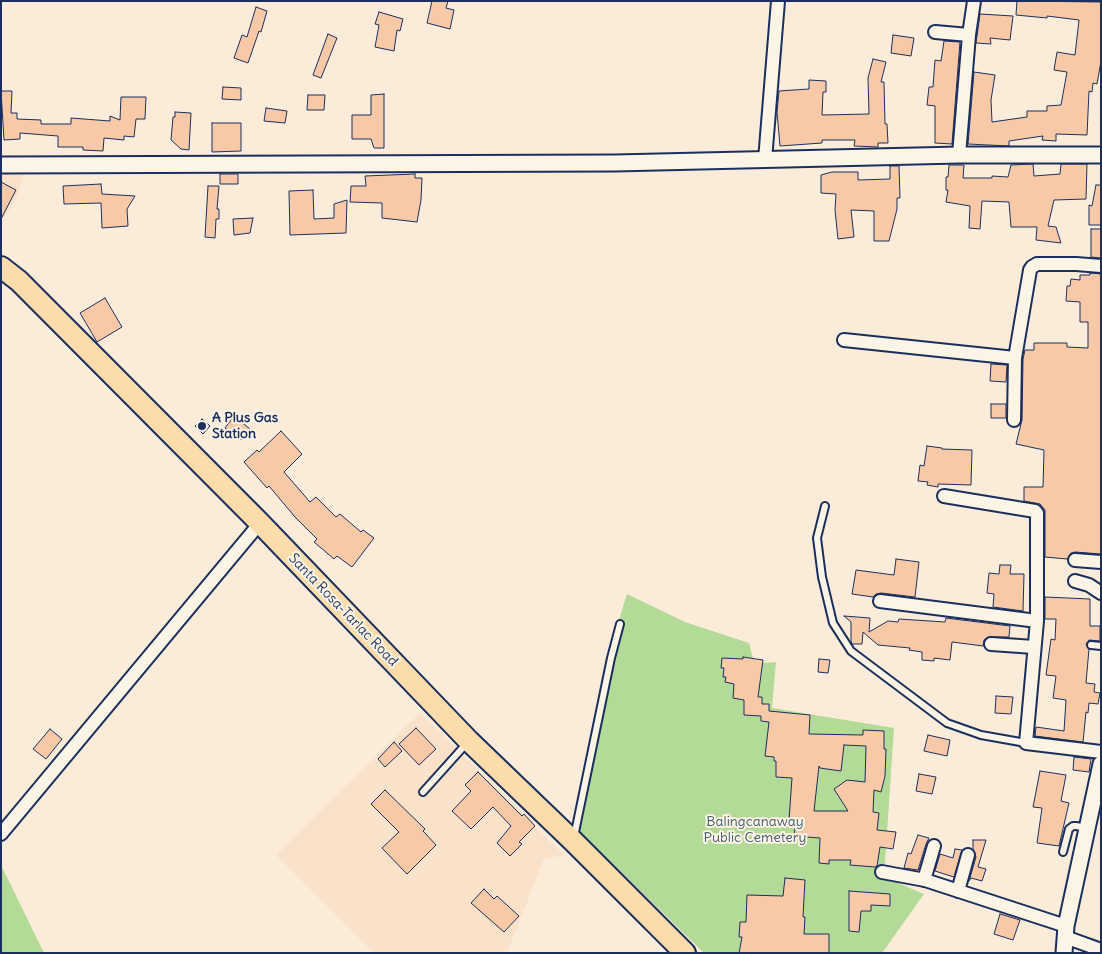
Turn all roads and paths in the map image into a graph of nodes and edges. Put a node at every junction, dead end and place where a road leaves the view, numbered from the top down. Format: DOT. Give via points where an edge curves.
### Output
graph roads {
  1 [pos="778,1"];
  2 [pos="974,1"];
  3 [pos="935,32"];
  4 [pos="969,35"];
  5 [pos="959,155"];
  6 [pos="1101,155"];
  7 [pos="765,160"];
  8 [pos="1,165"];
  9 [pos="1101,266"];
  10 [pos="1,267"];
  11 [pos="844,340"];
  12 [pos="1015,358"];
  13 [pos="1014,420"];
  14 [pos="944,496"];
  15 [pos="825,506"];
  16 [pos="260,523"];
  17 [pos="1075,560"];
  18 [pos="1101,562"];
  19 [pos="1075,581"];
  20 [pos="1101,593"];
  21 [pos="880,601"];
  22 [pos="1037,620"];
  23 [pos="620,624"];
  24 [pos="991,644"];
  25 [pos="1091,645"];
  26 [pos="1101,646"];
  27 [pos="1034,647"];
  28 [pos="469,741"];
  29 [pos="1026,743"];
  30 [pos="1101,752"];
  31 [pos="1101,764"];
  32 [pos="423,792"];
  33 [pos="1087,828"];
  34 [pos="1,834"];
  35 [pos="573,841"];
  36 [pos="934,846"];
  37 [pos="1062,852"];
  38 [pos="968,854"];
  39 [pos="882,872"];
  40 [pos="924,880"];
  41 [pos="958,891"];
  42 [pos="1066,932"];
  43 [pos="1101,950"];
  44 [pos="685,953"];
  45 [pos="1064,953"];
  1 -- 7 [label="street"];
  2 -- 4 [label="street"];
  3 -- 4 [label="street"];
  4 -- 5 [label="street"];
  5 -- 6 [label="street"];
  5 -- 7 [label="street"];
  7 -- 8 [label="street"];
  9 -- 12 [label="street" via="1032,266"];
  10 -- 16 [label="highway, Santa Rosa-Tarlac Road" via="26,288"];
  11 -- 12 [label="street"];
  12 -- 13 [label="street"];
  14 -- 22 [label="street" via="1037,513"];
  15 -- 29 [label="lane" via="817,538 822,576 833,623 850,651 947,723 981,735"];
  16 -- 28 [label="highway, Santa Rosa-Tarlac Road"];
  16 -- 34 [label="street"];
  17 -- 18 [label="street"];
  19 -- 20 [label="street"];
  21 -- 22 [label="street"];
  22 -- 27 [label="street"];
  23 -- 35 [label="lane"];
  24 -- 27 [label="street"];
  25 -- 26 [label="lane"];
  27 -- 29 [label="street"];
  28 -- 32 [label="lane"];
  28 -- 35 [label="highway, Santa Rosa-Tarlac Road"];
  29 -- 30 [label="street"];
  31 -- 33 [label="street"];
  33 -- 37 [label="lane" via="1073,826 1069,829"];
  33 -- 42 [label="street"];
  35 -- 44 [label="highway, Santa Rosa-Tarlac Road"];
  36 -- 40 [label="street"];
  38 -- 41 [label="street"];
  39 -- 40 [label="street"];
  40 -- 41 [label="street"];
  41 -- 42 [label="street"];
  42 -- 43 [label="street"];
  42 -- 45 [label="street"];
}
